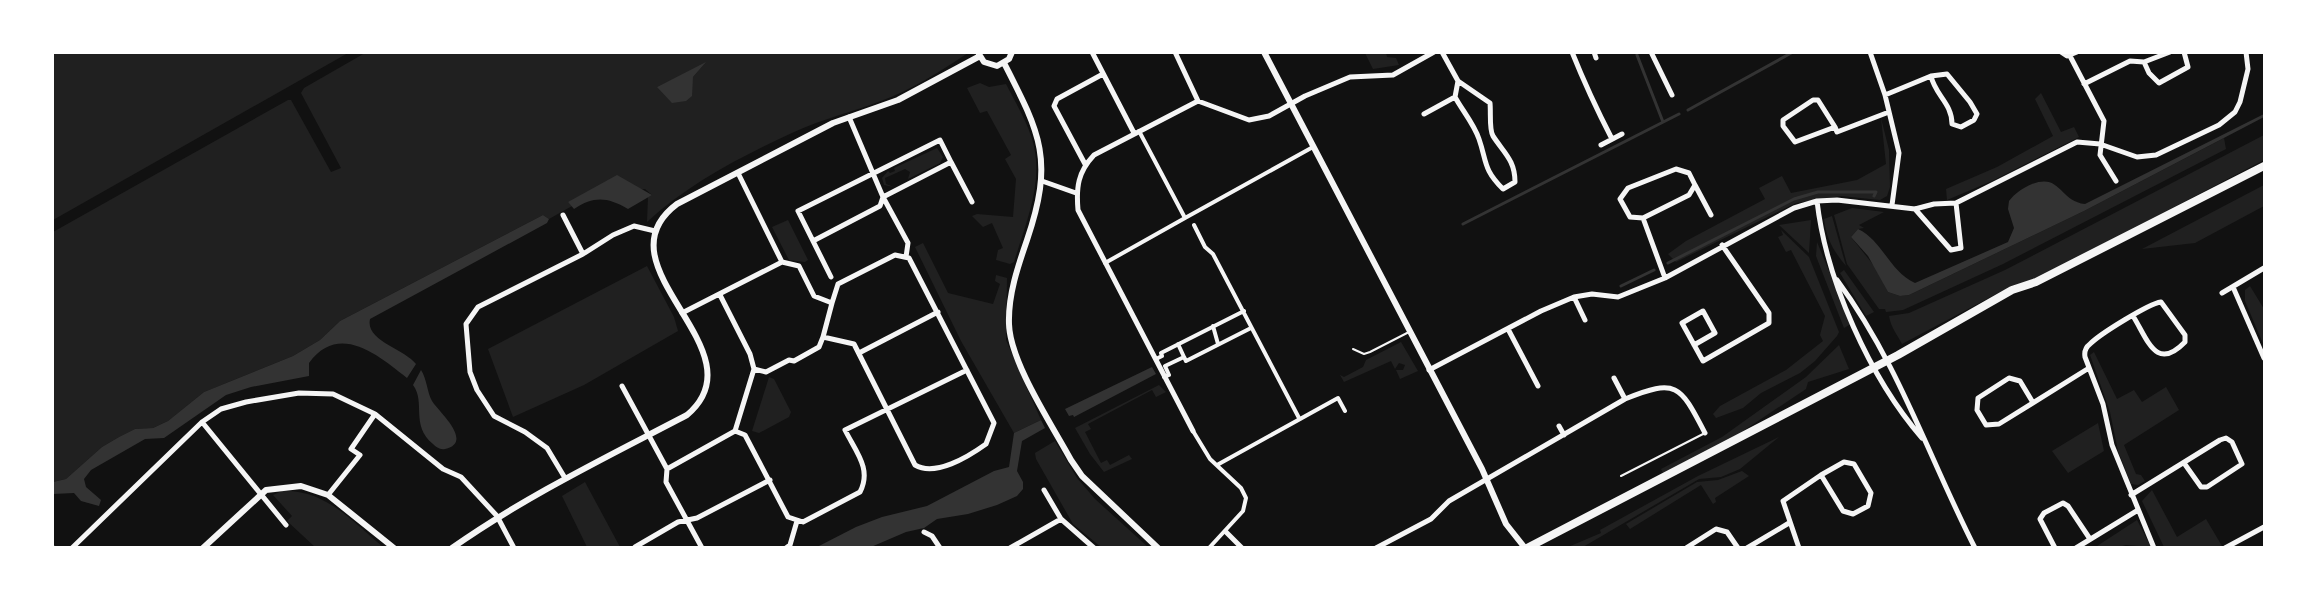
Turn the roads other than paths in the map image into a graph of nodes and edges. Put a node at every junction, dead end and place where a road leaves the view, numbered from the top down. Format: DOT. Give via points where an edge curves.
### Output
graph roads {
  1 [pos="1012,52"];
  2 [pos="1092,52"];
  3 [pos="1175,52"];
  4 [pos="1264,52"];
  5 [pos="1434,52"];
  6 [pos="1442,52"];
  7 [pos="1572,52"];
  8 [pos="1651,52"];
  9 [pos="1870,52"];
  10 [pos="2061,52"];
  11 [pos="2077,52"];
  12 [pos="2170,52"];
  13 [pos="2184,52"];
  14 [pos="2246,52"];
  15 [pos="979,54"];
  16 [pos="2070,56"];
  17 [pos="2144,62"];
  18 [pos="1004,63"];
  19 [pos="1103,74"];
  20 [pos="1931,76"];
  21 [pos="1458,81"];
  22 [pos="2084,84"];
  23 [pos="1672,95"];
  24 [pos="1885,95"];
  25 [pos="1455,97"];
  26 [pos="1198,101"];
  27 [pos="1291,104"];
  28 [pos="1889,112"];
  29 [pos="1425,114"];
  30 [pos="849,117"];
  31 [pos="1835,127"];
  32 [pos="1136,132"];
  33 [pos="1492,134"];
  34 [pos="1622,134"];
  35 [pos="1479,138"];
  36 [pos="1612,139"];
  37 [pos="2100,144"];
  38 [pos="1601,145"];
  39 [pos="1313,147"];
  40 [pos="951,162"];
  41 [pos="1085,164"];
  42 [pos="2265,165"];
  43 [pos="874,172"];
  44 [pos="738,173"];
  45 [pos="1042,181"];
  46 [pos="2116,181"];
  47 [pos="1695,184"];
  48 [pos="1076,194"];
  49 [pos="883,197"];
  50 [pos="1817,201"];
  51 [pos="972,202"];
  52 [pos="1956,203"];
  53 [pos="1892,205"];
  54 [pos="1915,209"];
  55 [pos="563,214"];
  56 [pos="1711,215"];
  57 [pos="1185,218"];
  58 [pos="1643,218"];
  59 [pos="1194,225"];
  60 [pos="655,231"];
  61 [pos="813,241"];
  62 [pos="1722,246"];
  63 [pos="583,254"];
  64 [pos="906,257"];
  65 [pos="782,262"];
  66 [pos="1104,263"];
  67 [pos="2265,268"];
  68 [pos="831,277"];
  69 [pos="1665,278"];
  70 [pos="1837,280"];
  71 [pos="2233,287"];
  72 [pos="2222,293"];
  73 [pos="720,295"];
  74 [pos="1574,297"];
  75 [pos="832,303"];
  76 [pos="1244,310"];
  77 [pos="938,312"];
  78 [pos="682,313"];
  79 [pos="2133,316"];
  80 [pos="1585,320"];
  81 [pos="1213,326"];
  82 [pos="1251,328"];
  83 [pos="1508,329"];
  84 [pos="1409,332"];
  85 [pos="823,337"];
  86 [pos="1178,344"];
  87 [pos="1218,344"];
  88 [pos="1694,345"];
  89 [pos="1353,349"];
  90 [pos="858,352"];
  91 [pos="1184,357"];
  92 [pos="2265,358"];
  93 [pos="1155,359"];
  94 [pos="1888,360"];
  95 [pos="1874,368"];
  96 [pos="2089,368"];
  97 [pos="754,369"];
  98 [pos="967,370"];
  99 [pos="1429,370"];
  100 [pos="1164,377"];
  101 [pos="1614,378"];
  102 [pos="622,386"];
  103 [pos="1539,386"];
  104 [pos="1625,399"];
  105 [pos="2032,401"];
  106 [pos="886,410"];
  107 [pos="1346,411"];
  108 [pos="375,414"];
  109 [pos="1299,418"];
  110 [pos="202,423"];
  111 [pos="1559,426"];
  112 [pos="735,431"];
  113 [pos="1193,431"];
  114 [pos="1705,433"];
  115 [pos="649,435"];
  116 [pos="1564,435"];
  117 [pos="1923,440"];
  118 [pos="2184,463"];
  119 [pos="1217,465"];
  120 [pos="667,469"];
  121 [pos="1821,475"];
  122 [pos="1621,476"];
  123 [pos="565,478"];
  124 [pos="770,480"];
  125 [pos="1487,480"];
  126 [pos="1044,490"];
  127 [pos="260,494"];
  128 [pos="328,495"];
  129 [pos="2132,495"];
  130 [pos="2138,510"];
  131 [pos="497,516"];
  132 [pos="1061,519"];
  133 [pos="687,520"];
  134 [pos="797,521"];
  135 [pos="1788,524"];
  136 [pos="286,525"];
  137 [pos="2265,527"];
  138 [pos="924,532"];
  139 [pos="1226,532"];
  140 [pos="2090,539"];
  141 [pos="635,547"];
  142 [pos="72,548"];
  143 [pos="203,548"];
  144 [pos="394,548"];
  145 [pos="452,548"];
  146 [pos="514,548"];
  147 [pos="702,548"];
  148 [pos="786,548"];
  149 [pos="940,548"];
  150 [pos="1010,548"];
  151 [pos="1095,548"];
  152 [pos="1158,548"];
  153 [pos="1209,548"];
  154 [pos="1242,548"];
  155 [pos="1376,548"];
  156 [pos="1526,548"];
  157 [pos="1686,548"];
  158 [pos="1738,548"];
  159 [pos="1747,548"];
  160 [pos="1799,548"];
  161 [pos="1975,548"];
  162 [pos="2055,548"];
  163 [pos="2076,548"];
  164 [pos="2154,548"];
  165 [pos="2225,548"];
  1 -- 18 [label="street"];
  2 -- 19 [label="street"];
  3 -- 26 [label="street"];
  4 -- 27 [label="street"];
  5 -- 27 [label="street" via="1393,75 1350,77"];
  6 -- 21 [label="street"];
  7 -- 36 [label="street"];
  8 -- 23 [label="street"];
  9 -- 24 [label="street"];
  10 -- 16 [label="street"];
  11 -- 16 [label="street"];
  12 -- 17 [label="street"];
  13 -- 17 [label="street" via="2188,67 2159,83"];
  14 -- 37 [label="street" via="2248,69 2240,102 2235,112 2219,125 2156,155 2137,157"];
  15 -- 18 [label="street" via="990,65"];
  15 -- 30 [label="street" via="898,100"];
  16 -- 22 [label="street"];
  17 -- 22 [label="street" via="2130,61"];
  18 -- 45 [label="street" via="1040,143"];
  19 -- 32 [label="street"];
  19 -- 41 [label="street" via="1057,99 1054,106"];
  20 -- 20 [label="street" via="1947,74 1952,79 1977,114 1974,120 1961,127 1952,124 1952,113 1945,98 1934,89"];
  20 -- 24 [label="street"];
  21 -- 25 [label="street"];
  21 -- 33 [label="street" via="1490,103"];
  22 -- 37 [label="street" via="2104,121"];
  24 -- 28 [label="street"];
  25 -- 29 [label="street"];
  25 -- 35 [label="street"];
  26 -- 27 [label="street" via="1249,120 1269,116"];
  26 -- 32 [label="street"];
  27 -- 39 [label="street"];
  28 -- 31 [label="street" via="1837,132"];
  28 -- 53 [label="street" via="1899,153"];
  30 -- 43 [label="street"];
  30 -- 44 [label="street"];
  31 -- 31 [label="street" via="1818,100 1783,120 1795,142"];
  32 -- 41 [label="street"];
  32 -- 57 [label="street"];
  33 -- 35 [label="street"];
  33 -- 35 [label="street" via="1515,169 1515,182 1503,189 1482,157"];
  34 -- 36 [label="street"];
  36 -- 38 [label="street"];
  37 -- 46 [label="street" via="2100,155"];
  37 -- 52 [label="street" via="2078,142"];
  39 -- 57 [label="street"];
  39 -- 84 [label="street"];
  40 -- 43 [label="street" via="940,140"];
  40 -- 49 [label="street"];
  40 -- 51 [label="street"];
  41 -- 48 [label="street" via="1078,176"];
  42 -- 94 [label="main road" via="2036,282 2012,290"];
  43 -- 49 [label="street"];
  43 -- 61 [label="street" via="798,211"];
  44 -- 60 [label="street" via="677,204 666,212"];
  44 -- 65 [label="street"];
  45 -- 48 [label="street"];
  45 -- 152 [label="street" via="1009,309 1016,354 1082,476"];
  47 -- 56 [label="street"];
  47 -- 58 [label="street" via="1689,195"];
  47 -- 58 [label="street" via="1689,173 1676,169 1628,188 1620,199 1624,210 1630,218"];
  48 -- 66 [label="street" via="1078,210"];
  49 -- 61 [label="street" via="880,206"];
  49 -- 64 [label="street" via="908,243"];
  50 -- 53 [label="street"];
  50 -- 62 [label="street" via="1794,208"];
  50 -- 70 [label="street" via="1822,244"];
  52 -- 54 [label="street"];
  52 -- 54 [label="street" via="1961,248 1951,250"];
  53 -- 54 [label="street"];
  55 -- 63 [label="street"];
  57 -- 66 [label="street"];
  58 -- 69 [label="street"];
  59 -- 76 [label="street"];
  60 -- 63 [label="street" via="634,226"];
  60 -- 78 [label="street" via="654,255"];
  61 -- 68 [label="street"];
  62 -- 69 [label="street"];
  62 -- 88 [label="street" via="1769,313 1769,323 1701,363"];
  63 -- 123 [label="street" via="478,307 466,324 470,372 477,390 494,416 547,448"];
  64 -- 75 [label="street" via="895,255 838,284"];
  64 -- 77 [label="street"];
  65 -- 73 [label="street"];
  65 -- 75 [label="street" via="799,266 814,296"];
  66 -- 93 [label="street"];
  67 -- 71 [label="street"];
  69 -- 74 [label="street" via="1618,297"];
  70 -- 94 [label="street"];
  70 -- 95 [label="street"];
  71 -- 72 [label="street"];
  71 -- 92 [label="street"];
  73 -- 78 [label="street"];
  73 -- 97 [label="street"];
  74 -- 80 [label="street"];
  74 -- 83 [label="street"];
  75 -- 85 [label="street"];
  76 -- 81 [label="street"];
  76 -- 82 [label="street"];
  77 -- 90 [label="street"];
  77 -- 98 [label="street"];
  78 -- 115 [label="street" via="705,356 709,381 697,406 687,415"];
  79 -- 79 [label="street" via="2155,352 2162,356 2186,342 2161,302"];
  79 -- 96 [label="street" via="2090,343 2084,352"];
  81 -- 86 [label="street"];
  81 -- 87 [label="street"];
  82 -- 87 [label="street"];
  82 -- 109 [label="street"];
  83 -- 99 [label="street"];
  83 -- 103 [label="street"];
  84 -- 89 [label="lane" via="1364,354"];
  84 -- 99 [label="street"];
  85 -- 90 [label="street" via="854,344"];
  85 -- 97 [label="street" via="819,347 794,361 766,372"];
  86 -- 91 [label="street"];
  86 -- 93 [label="street"];
  87 -- 91 [label="street" via="1186,361"];
  88 -- 88 [label="street" via="1682,323 1703,311 1715,333"];
  90 -- 106 [label="street"];
  91 -- 100 [label="street" via="1165,366 1169,375"];
  93 -- 100 [label="street"];
  94 -- 95 [label="main road"];
  94 -- 117 [label="street" via="1917,418"];
  95 -- 117 [label="street"];
  95 -- 156 [label="main road"];
  96 -- 105 [label="street"];
  96 -- 129 [label="street"];
  97 -- 112 [label="street"];
  98 -- 106 [label="street"];
  98 -- 106 [label="street" via="994,423 986,444 935,470 915,465"];
  99 -- 125 [label="street"];
  100 -- 113 [label="street"];
  101 -- 104 [label="street"];
  102 -- 115 [label="street"];
  104 -- 114 [label="street" via="1655,387 1671,388 1686,397"];
  104 -- 116 [label="street"];
  105 -- 105 [label="street" via="2020,381 2009,378 1978,398 1977,410 1986,425 1999,424"];
  106 -- 134 [label="street" via="845,430 866,473 860,492 803,522"];
  107 -- 109 [label="street" via="1338,398"];
  108 -- 110 [label="street" via="333,394 299,393 221,409"];
  108 -- 128 [label="street" via="351,449 360,455"];
  108 -- 131 [label="street" via="443,469 462,477"];
  109 -- 119 [label="street"];
  110 -- 127 [label="street"];
  110 -- 142 [label="street"];
  111 -- 116 [label="street"];
  112 -- 120 [label="street"];
  112 -- 124 [label="street" via="745,435"];
  113 -- 119 [label="street"];
  114 -- 122 [label="lane"];
  115 -- 120 [label="street"];
  115 -- 123 [label="street"];
  116 -- 125 [label="street"];
  117 -- 161 [label="street"];
  118 -- 118 [label="street" via="2226,438 2232,442 2242,464 2201,487"];
  118 -- 129 [label="street"];
  119 -- 139 [label="street" via="1246,498 1243,511"];
  120 -- 133 [label="street" via="666,482"];
  121 -- 121 [label="street" via="1843,511 1853,514 1868,506 1871,493 1854,464 1844,462"];
  121 -- 135 [label="street" via="1783,501"];
  123 -- 131 [label="street"];
  124 -- 133 [label="street"];
  124 -- 134 [label="street" via="788,517"];
  125 -- 155 [label="street" via="1444,504 1431,519"];
  125 -- 156 [label="street" via="1506,524"];
  126 -- 132 [label="street"];
  127 -- 128 [label="street" via="301,486"];
  127 -- 136 [label="street"];
  127 -- 143 [label="street"];
  128 -- 144 [label="street"];
  129 -- 130 [label="street"];
  130 -- 140 [label="street"];
  130 -- 164 [label="street"];
  131 -- 145 [label="street"];
  131 -- 146 [label="street"];
  132 -- 150 [label="street"];
  132 -- 151 [label="street"];
  133 -- 141 [label="street"];
  133 -- 147 [label="street"];
  134 -- 148 [label="street"];
  135 -- 159 [label="street"];
  135 -- 160 [label="street"];
  137 -- 165 [label="street"];
  138 -- 149 [label="street"];
  139 -- 153 [label="street"];
  139 -- 154 [label="street"];
  140 -- 162 [label="street" via="2068,506 2056,504 2040,519"];
  140 -- 163 [label="street"];
  157 -- 158 [label="street" via="1716,529 1727,532"];
}
